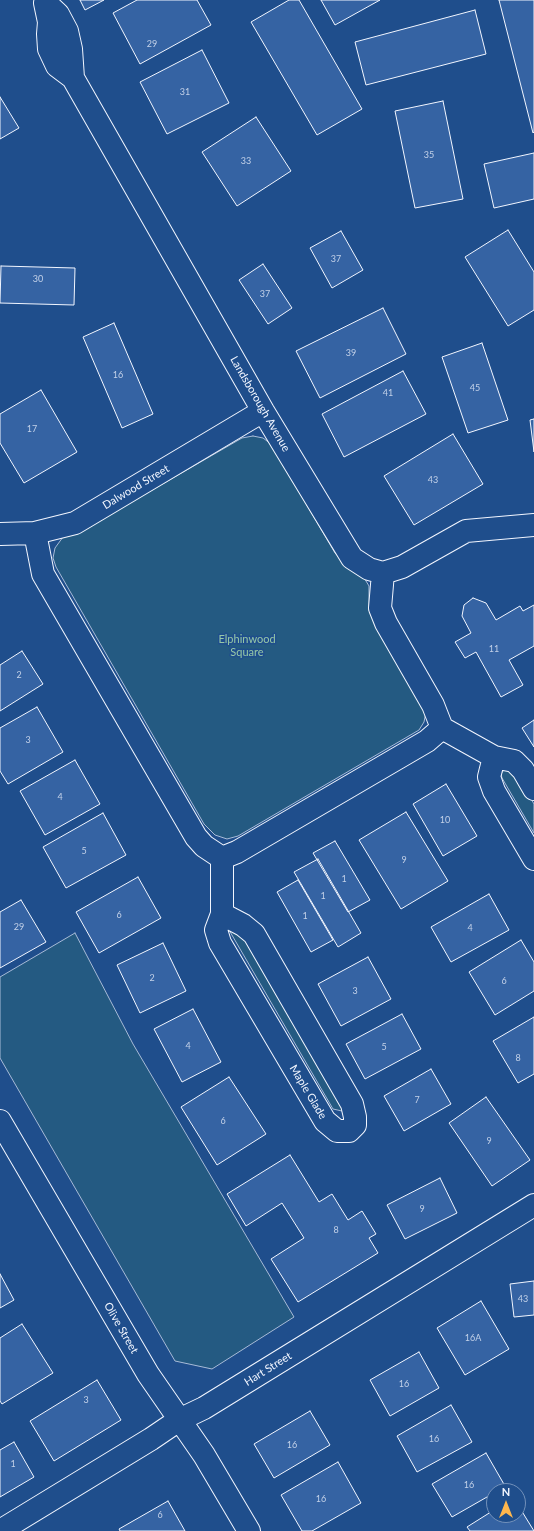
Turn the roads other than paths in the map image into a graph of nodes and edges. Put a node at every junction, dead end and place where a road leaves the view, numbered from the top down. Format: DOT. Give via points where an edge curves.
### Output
graph roads {
  1 [pos="44,1"];
  2 [pos="263,411"];
  3 [pos="534,525"];
  4 [pos="35,533"];
  5 [pos="0,534"];
  6 [pos="382,573"];
  7 [pos="442,728"];
  8 [pos="494,757"];
  9 [pos="534,789"];
  10 [pos="222,858"];
  11 [pos="534,859"];
  12 [pos="222,914"];
  13 [pos="0,1121"];
  14 [pos="534,1205"];
  15 [pos="179,1420"];
  16 [pos="0,1531"];
  17 [pos="249,1531"];
  1 -- 2 [label="street, Landsborough Avenue" via="49,22 49,48 57,66 73,78"];
  2 -- 4 [label="street, Dalwood Street" via="75,523"];
  2 -- 6 [label="street, Landsborough Avenue" via="352,558 369,569"];
  3 -- 6 [label="street" via="466,531 402,567"];
  4 -- 5 [label="street, Dalwood Street"];
  4 -- 10 [label="street" via="43,574 196,836 204,846"];
  6 -- 7 [label="street" via="380,608 433,705"];
  7 -- 8 [label="street"];
  7 -- 10 [label="street" via="420,745"];
  8 -- 9 [label="street" via="514,761 523,770"];
  8 -- 11 [label="street" via="489,777 494,791"];
  10 -- 12 [label="street, Maple Glade"];
  12 -- 12 [label="street, Maple Glade" via="254,934 352,1104 355,1125 349,1130 337,1130 325,1121 220,943 216,930"];
  13 -- 15 [label="street, Olive Street" via="148,1374"];
  14 -- 15 [label="street, Hart Street" via="204,1408"];
  15 -- 16 [label="street, Hart Street"];
  15 -- 17 [label="street, Olive Street" via="204,1455"];
}
